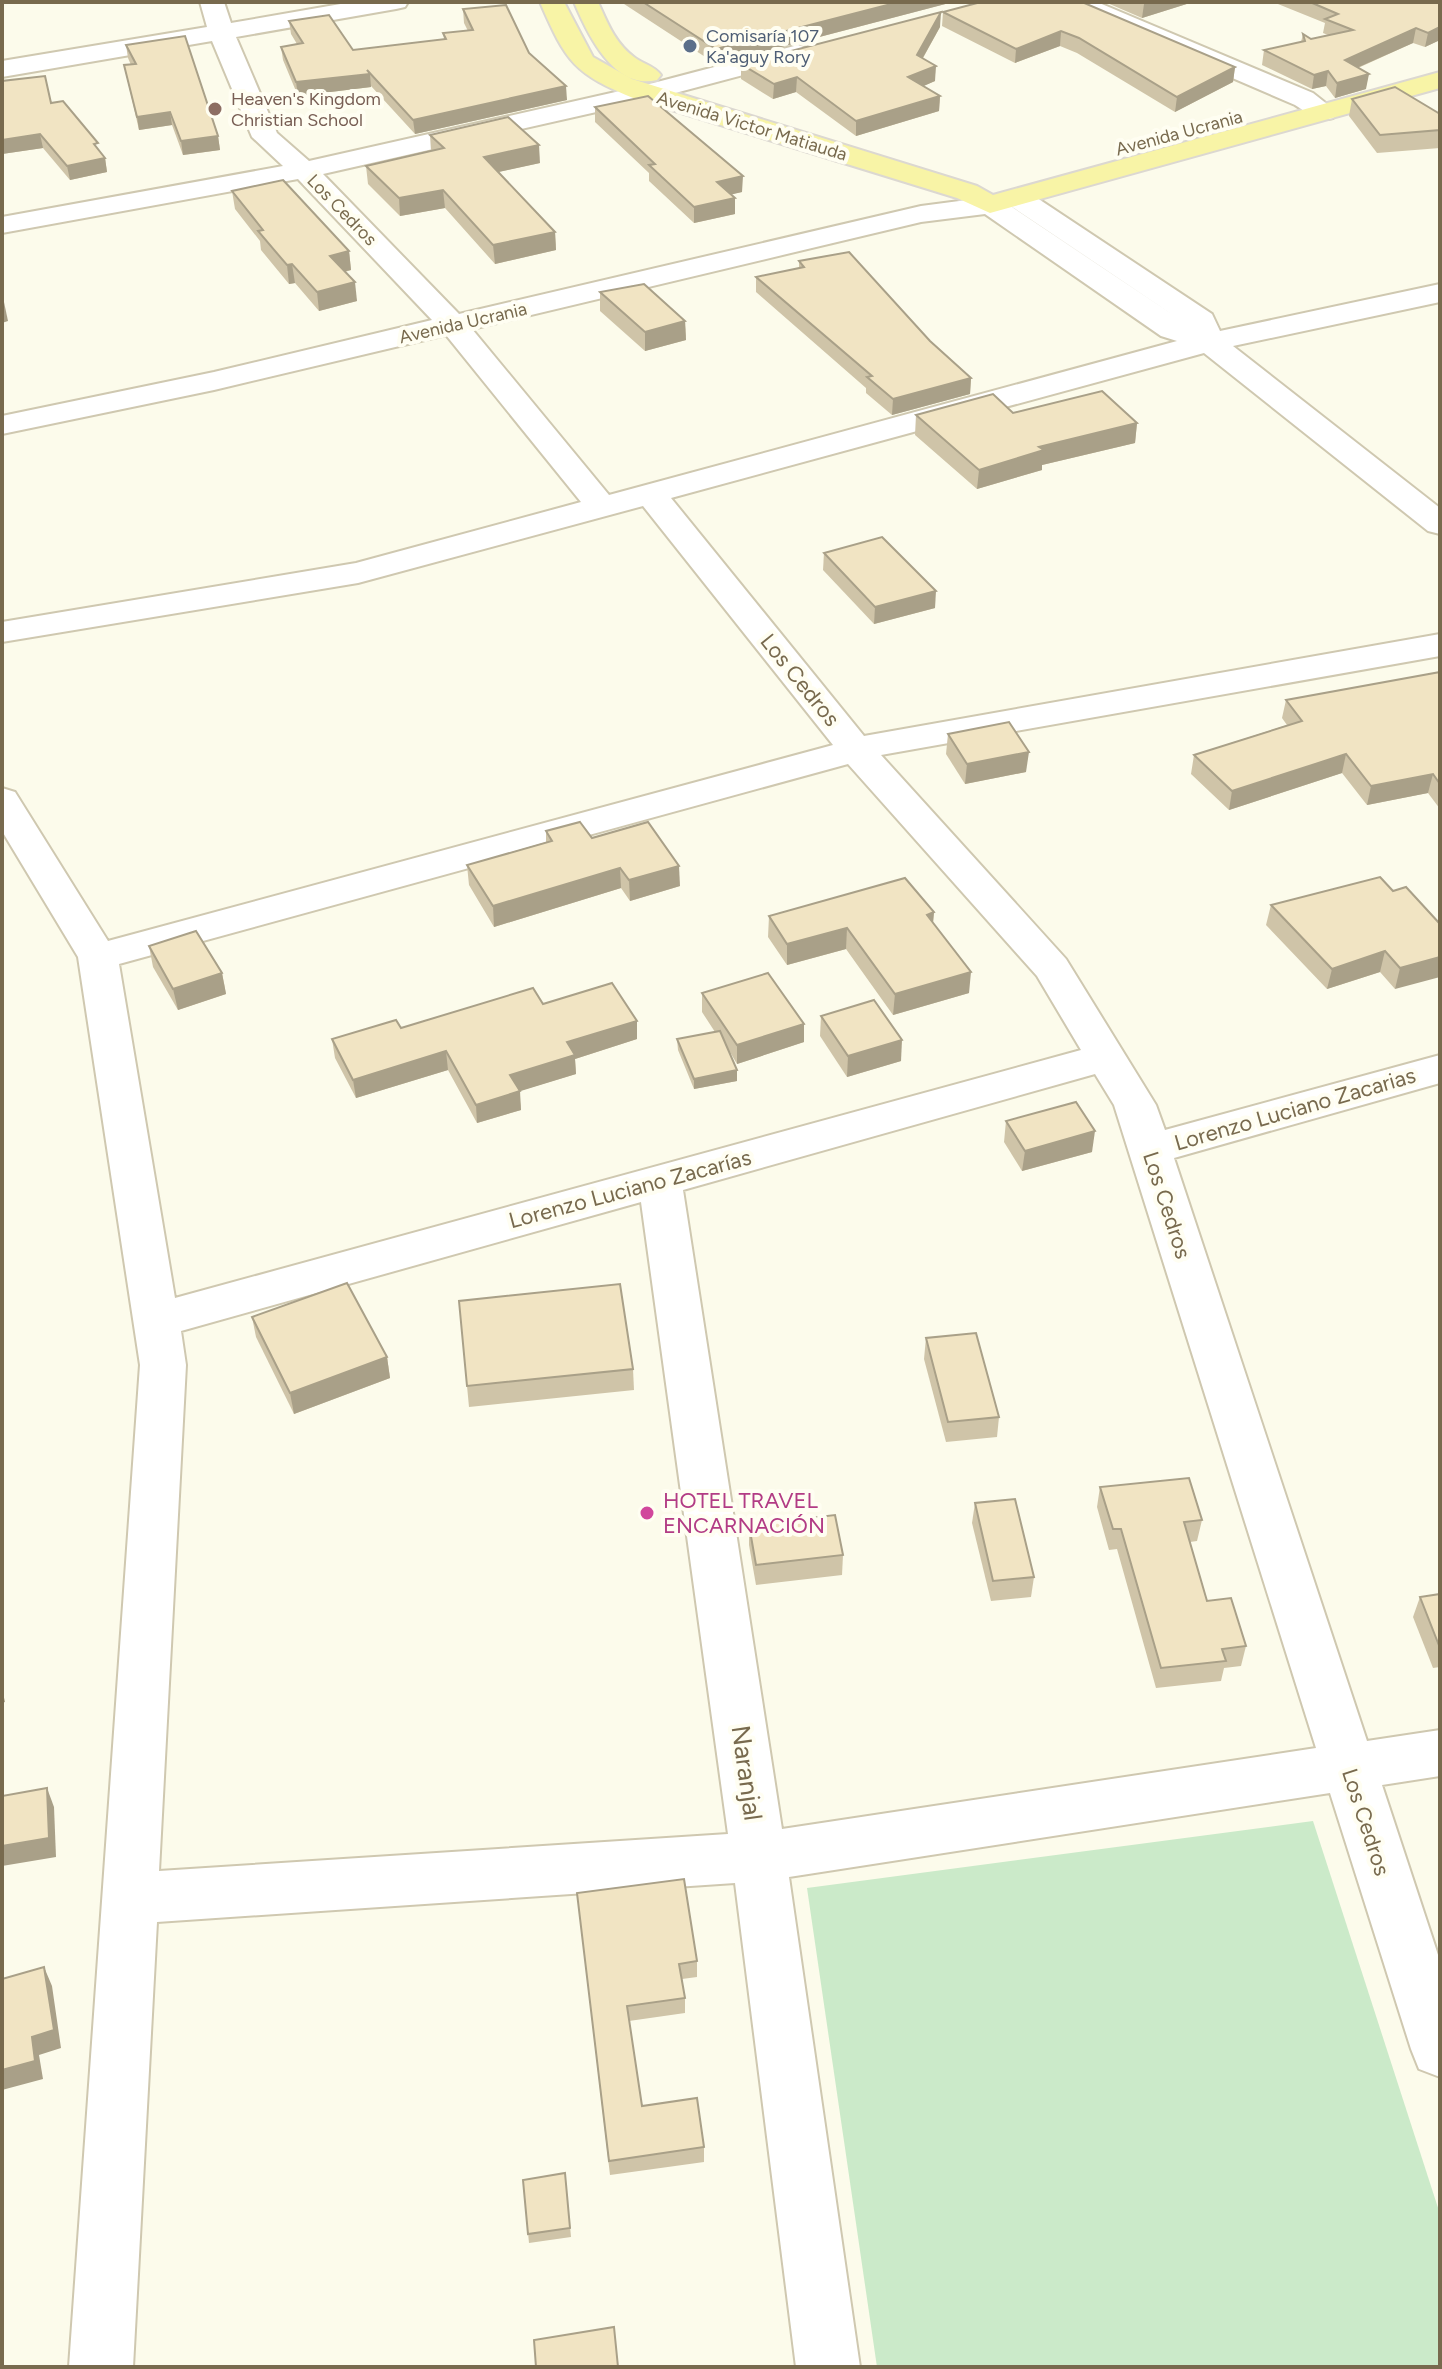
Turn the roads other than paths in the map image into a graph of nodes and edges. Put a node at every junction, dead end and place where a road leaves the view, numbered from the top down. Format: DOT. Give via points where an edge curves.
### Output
graph roads {
  1 [pos="212,2"];
  2 [pos="396,2"];
  3 [pos="552,2"];
  4 [pos="586,2"];
  5 [pos="1076,2"];
  6 [pos="221,32"];
  7 [pos="826,46"];
  8 [pos="1440,62"];
  9 [pos="2,69"];
  10 [pos="1440,80"];
  11 [pos="674,85"];
  12 [pos="645,93"];
  13 [pos="1314,106"];
  14 [pos="304,170"];
  15 [pos="992,195"];
  16 [pos="2,225"];
  17 [pos="1440,293"];
  18 [pos="453,325"];
  19 [pos="1209,342"];
  20 [pos="2,425"];
  21 [pos="651,494"];
  22 [pos="602,507"];
  23 [pos="1440,524"];
  24 [pos="2,632"];
  25 [pos="1440,645"];
  26 [pos="856,750"];
  27 [pos="2,800"];
  28 [pos="98,957"];
  29 [pos="1106,1057"];
  30 [pos="1440,1069"];
  31 [pos="1149,1150"];
  32 [pos="660,1181"];
  33 [pos="155,1321"];
  34 [pos="1440,1753"];
  35 [pos="1348,1765"];
  36 [pos="759,1857"];
  37 [pos="129,1898"];
  38 [pos="1440,2049"];
  39 [pos="101,2367"];
  40 [pos="828,2367"];
  1 -- 6 [label="street, Los Cedros"];
  2 -- 6 [label="street"];
  3 -- 12 [label="main road, Avenida Victor Matiauda" via="582,63 599,76"];
  4 -- 11 [label="main road, Avenida Victor Matiauda" via="602,40 617,58"];
  5 -- 13 [label="street"];
  6 -- 9 [label="street"];
  6 -- 14 [label="street, Los Cedros" via="265,137"];
  7 -- 11 [label="street"];
  8 -- 13 [label="main road, Avenida Ucrania"];
  10 -- 13 [label="main road, Avenida Ucrania"];
  11 -- 12 [label="street"];
  11 -- 15 [label="main road, Avenida Victor Matiauda"];
  12 -- 14 [label="street"];
  12 -- 15 [label="main road, Avenida Victor Matiauda"];
  13 -- 15 [label="main road, Avenida Ucrania"];
  14 -- 16 [label="street"];
  14 -- 18 [label="street, Los Cedros"];
  15 -- 18 [label="street, Avenida Ucrania"];
  15 -- 19 [label="street" via="1201,320"];
  17 -- 19 [label="street"];
  18 -- 20 [label="street, Avenida Ucrania"];
  18 -- 22 [label="street, Los Cedros"];
  19 -- 21 [label="street"];
  19 -- 23 [label="street"];
  21 -- 22 [label="street"];
  21 -- 26 [label="street, Los Cedros"];
  22 -- 24 [label="street" via="358,573"];
  25 -- 26 [label="street"];
  26 -- 28 [label="street"];
  26 -- 29 [label="street, Los Cedros" via="1052,968"];
  27 -- 28 [label="street"];
  28 -- 33 [label="street"];
  29 -- 31 [label="street, Los Cedros" via="1135,1105"];
  29 -- 32 [label="street, Lorenzo Luciano Zacarías"];
  30 -- 31 [label="street, Lorenzo Luciano Zacarias"];
  31 -- 35 [label="street, Los Cedros"];
  32 -- 33 [label="street, Lorenzo Luciano Zacarías"];
  32 -- 36 [label="street, Naranjal"];
  33 -- 37 [label="street" via="163,1365"];
  34 -- 35 [label="street"];
  35 -- 36 [label="street"];
  35 -- 38 [label="street, Los Cedros"];
  36 -- 37 [label="street"];
  36 -- 40 [label="street, Naranjal"];
  37 -- 39 [label="street"];
}
